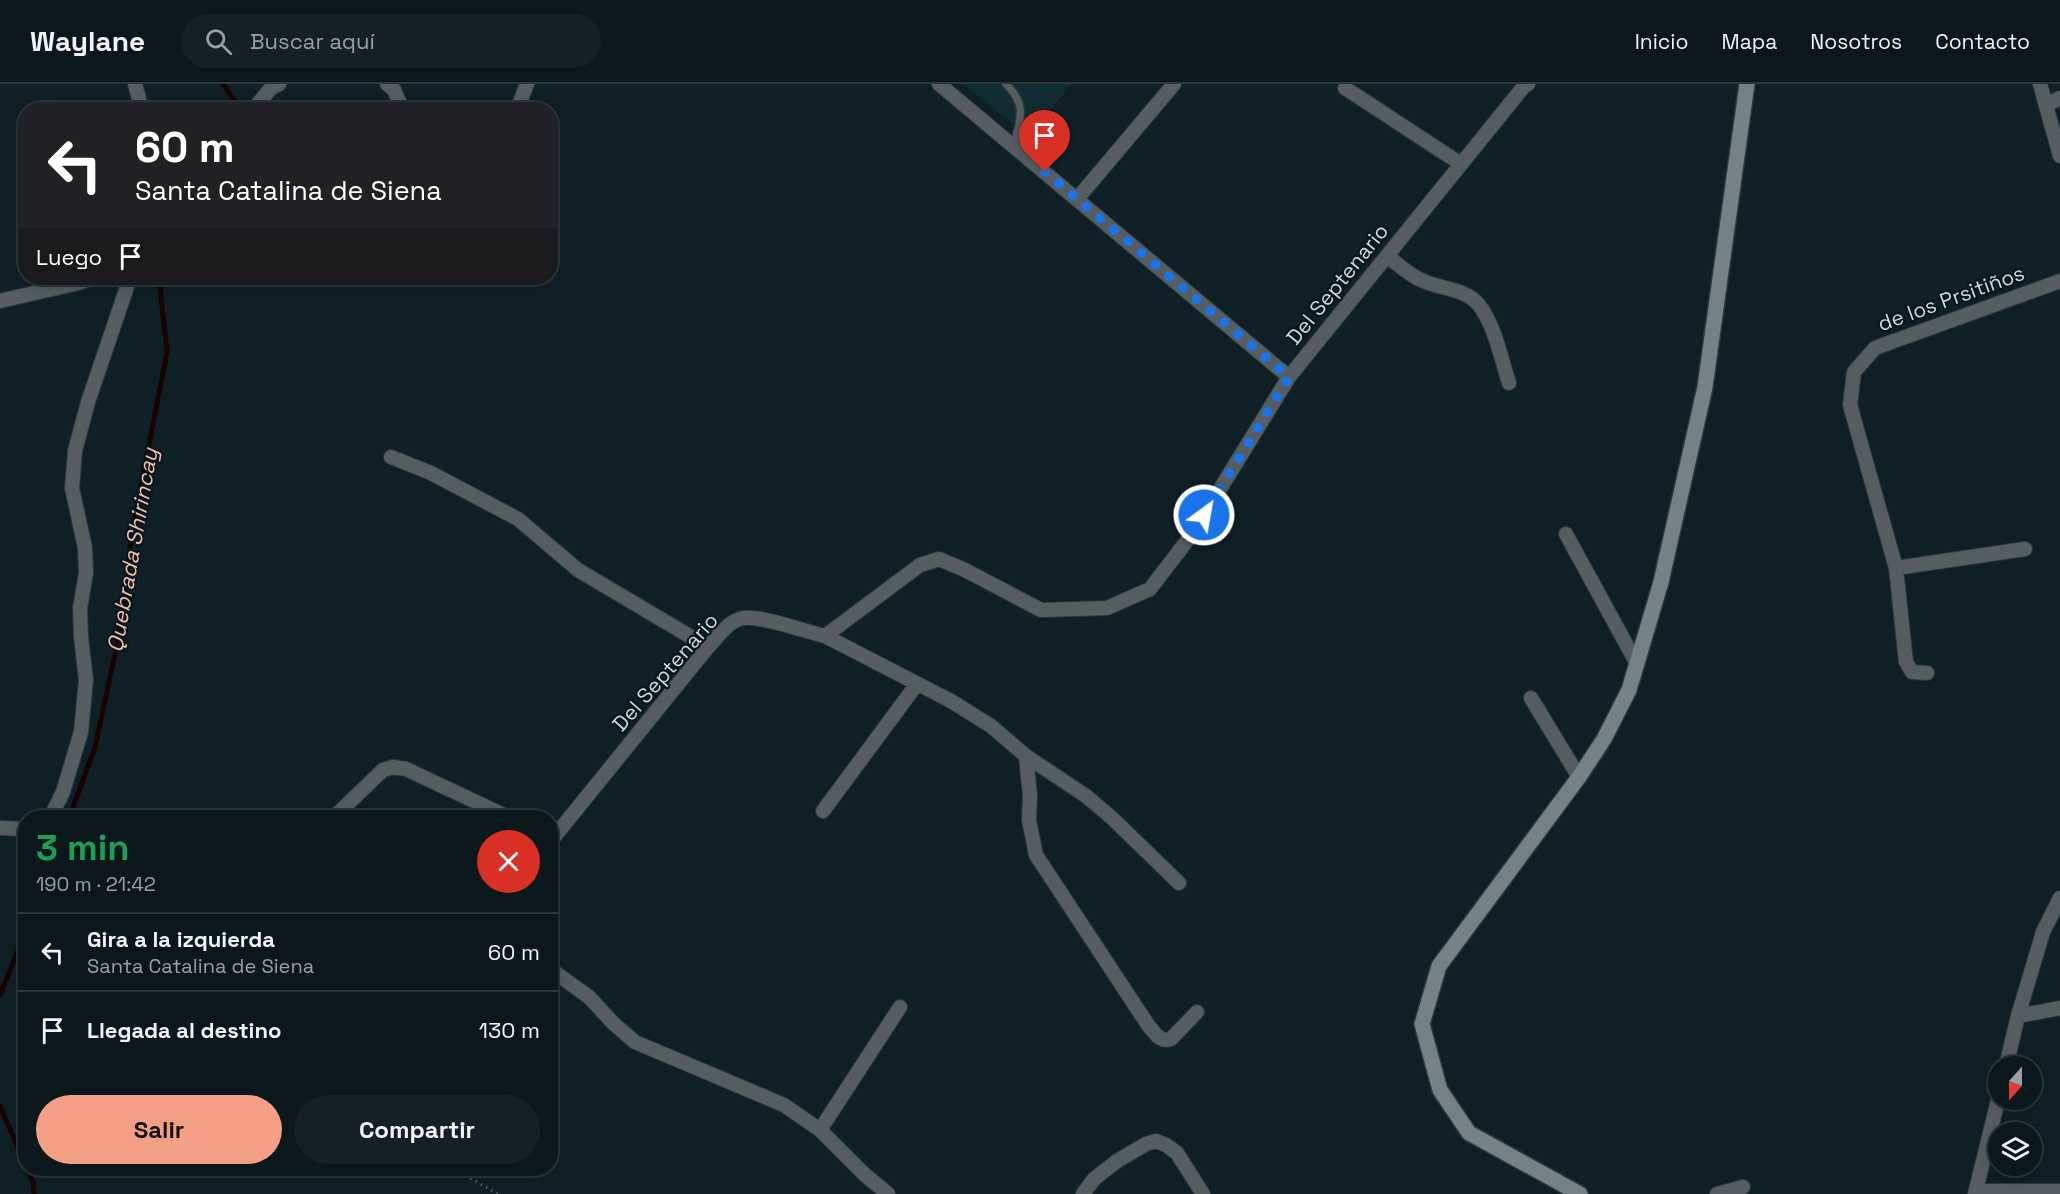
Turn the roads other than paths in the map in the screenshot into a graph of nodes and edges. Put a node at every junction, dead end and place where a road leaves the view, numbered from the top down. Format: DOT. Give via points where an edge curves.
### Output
graph roads {
  1 [pos="135,84"];
  2 [pos="387,84"];
  3 [pos="527,84"];
  4 [pos="939,84"];
  5 [pos="1006,84"];
  6 [pos="1174,84"];
  7 [pos="1525,84"];
  8 [pos="1747,84"];
  9 [pos="2040,84"];
  10 [pos="275,86"];
  11 [pos="1346,88"];
  12 [pos="2060,98"];
  13 [pos="140,102"];
  14 [pos="260,102"];
  15 [pos="399,102"];
  16 [pos="520,102"];
  17 [pos="2046,105"];
  18 [pos="1014,146"];
  19 [pos="2060,156"];
  20 [pos="1461,164"];
  21 [pos="1077,199"];
  22 [pos="1387,256"];
  23 [pos="2060,281"];
  24 [pos="70,285"];
  25 [pos="128,285"];
  26 [pos="0,301"];
  27 [pos="1289,377"];
  28 [pos="1509,383"];
  29 [pos="391,458"];
  30 [pos="1566,534"];
  31 [pos="2025,549"];
  32 [pos="1896,568"];
  33 [pos="825,636"];
  34 [pos="708,647"];
  35 [pos="1637,664"];
  36 [pos="1927,673"];
  37 [pos="917,684"];
  38 [pos="1531,698"];
  39 [pos="1026,756"];
  40 [pos="1579,777"];
  41 [pos="54,810"];
  42 [pos="341,810"];
  43 [pos="493,810"];
  44 [pos="823,812"];
  45 [pos="0,828"];
  46 [pos="18,828"];
  47 [pos="558,832"];
  48 [pos="1179,883"];
  49 [pos="2060,898"];
  50 [pos="558,975"];
  51 [pos="900,1007"];
  52 [pos="2060,1008"];
  53 [pos="1197,1012"];
  54 [pos="2018,1017"];
  55 [pos="2008,1056"];
  56 [pos="1996,1110"];
  57 [pos="820,1130"];
  58 [pos="1743,1187"];
  59 [pos="2060,1191"];
  60 [pos="1976,1193"];
  61 [pos="888,1194"];
  62 [pos="1083,1194"];
  63 [pos="1203,1194"];
  64 [pos="1580,1194"];
  65 [pos="1717,1194"];
  1 -- 13 [label="street"];
  2 -- 15 [label="street"];
  3 -- 16 [label="street"];
  4 -- 18 [label="street"];
  5 -- 18 [label="lane" via="1022,108"];
  6 -- 21 [label="street"];
  7 -- 20 [label="street, Del Septenario"];
  8 -- 35 [label="street" via="1705,387 1661,582"];
  9 -- 17 [label="street"];
  10 -- 14 [label="street"];
  11 -- 20 [label="street"];
  12 -- 17 [label="street"];
  17 -- 19 [label="street"];
  18 -- 21 [label="street"];
  20 -- 22 [label="street, Del Septenario"];
  21 -- 27 [label="street"];
  22 -- 27 [label="street, Del Septenario"];
  22 -- 28 [label="street" via="1421,281 1467,296 1479,305"];
  23 -- 32 [label="street, de los Prsitiños" via="1875,348 1854,372 1851,405"];
  24 -- 26 [label="street"];
  25 -- 41 [label="street" via="75,452 72,488 85,548 86,573 80,608 86,680 81,732"];
  27 -- 33 [label="street, Del Septenario" via="1193,533 1150,589 1107,608 1041,610 939,559 920,565"];
  29 -- 34 [label="street" via="432,473 518,519 578,570"];
  30 -- 35 [label="street"];
  31 -- 32 [label="street"];
  32 -- 36 [label="street, de los Prsitiños" via="1906,662 1912,672"];
  33 -- 34 [label="street, Del Septenario" via="744,618 729,625"];
  33 -- 37 [label="street"];
  34 -- 47 [label="street, Del Septenario"];
  35 -- 40 [label="street" via="1629,690 1604,739"];
  37 -- 39 [label="street" via="991,726"];
  37 -- 44 [label="street"];
  38 -- 40 [label="street"];
  39 -- 48 [label="street" via="1086,796"];
  39 -- 53 [label="street" via="1029,820 1036,855 1148,1025 1166,1041"];
  40 -- 64 [label="street" via="1439,966 1422,1024 1440,1090 1469,1133"];
  42 -- 43 [label="street" via="383,770 393,766"];
  45 -- 46 [label="street"];
  49 -- 54 [label="street" via="2043,932"];
  50 -- 57 [label="street" via="635,1042 784,1105"];
  51 -- 57 [label="street"];
  52 -- 54 [label="street"];
  54 -- 55 [label="street"];
  56 -- 60 [label="street"];
  57 -- 61 [label="street"];
  58 -- 65 [label="street"];
  59 -- 60 [label="street"];
  62 -- 63 [label="street" via="1094,1179 1118,1161 1156,1141 1177,1154"];
}
